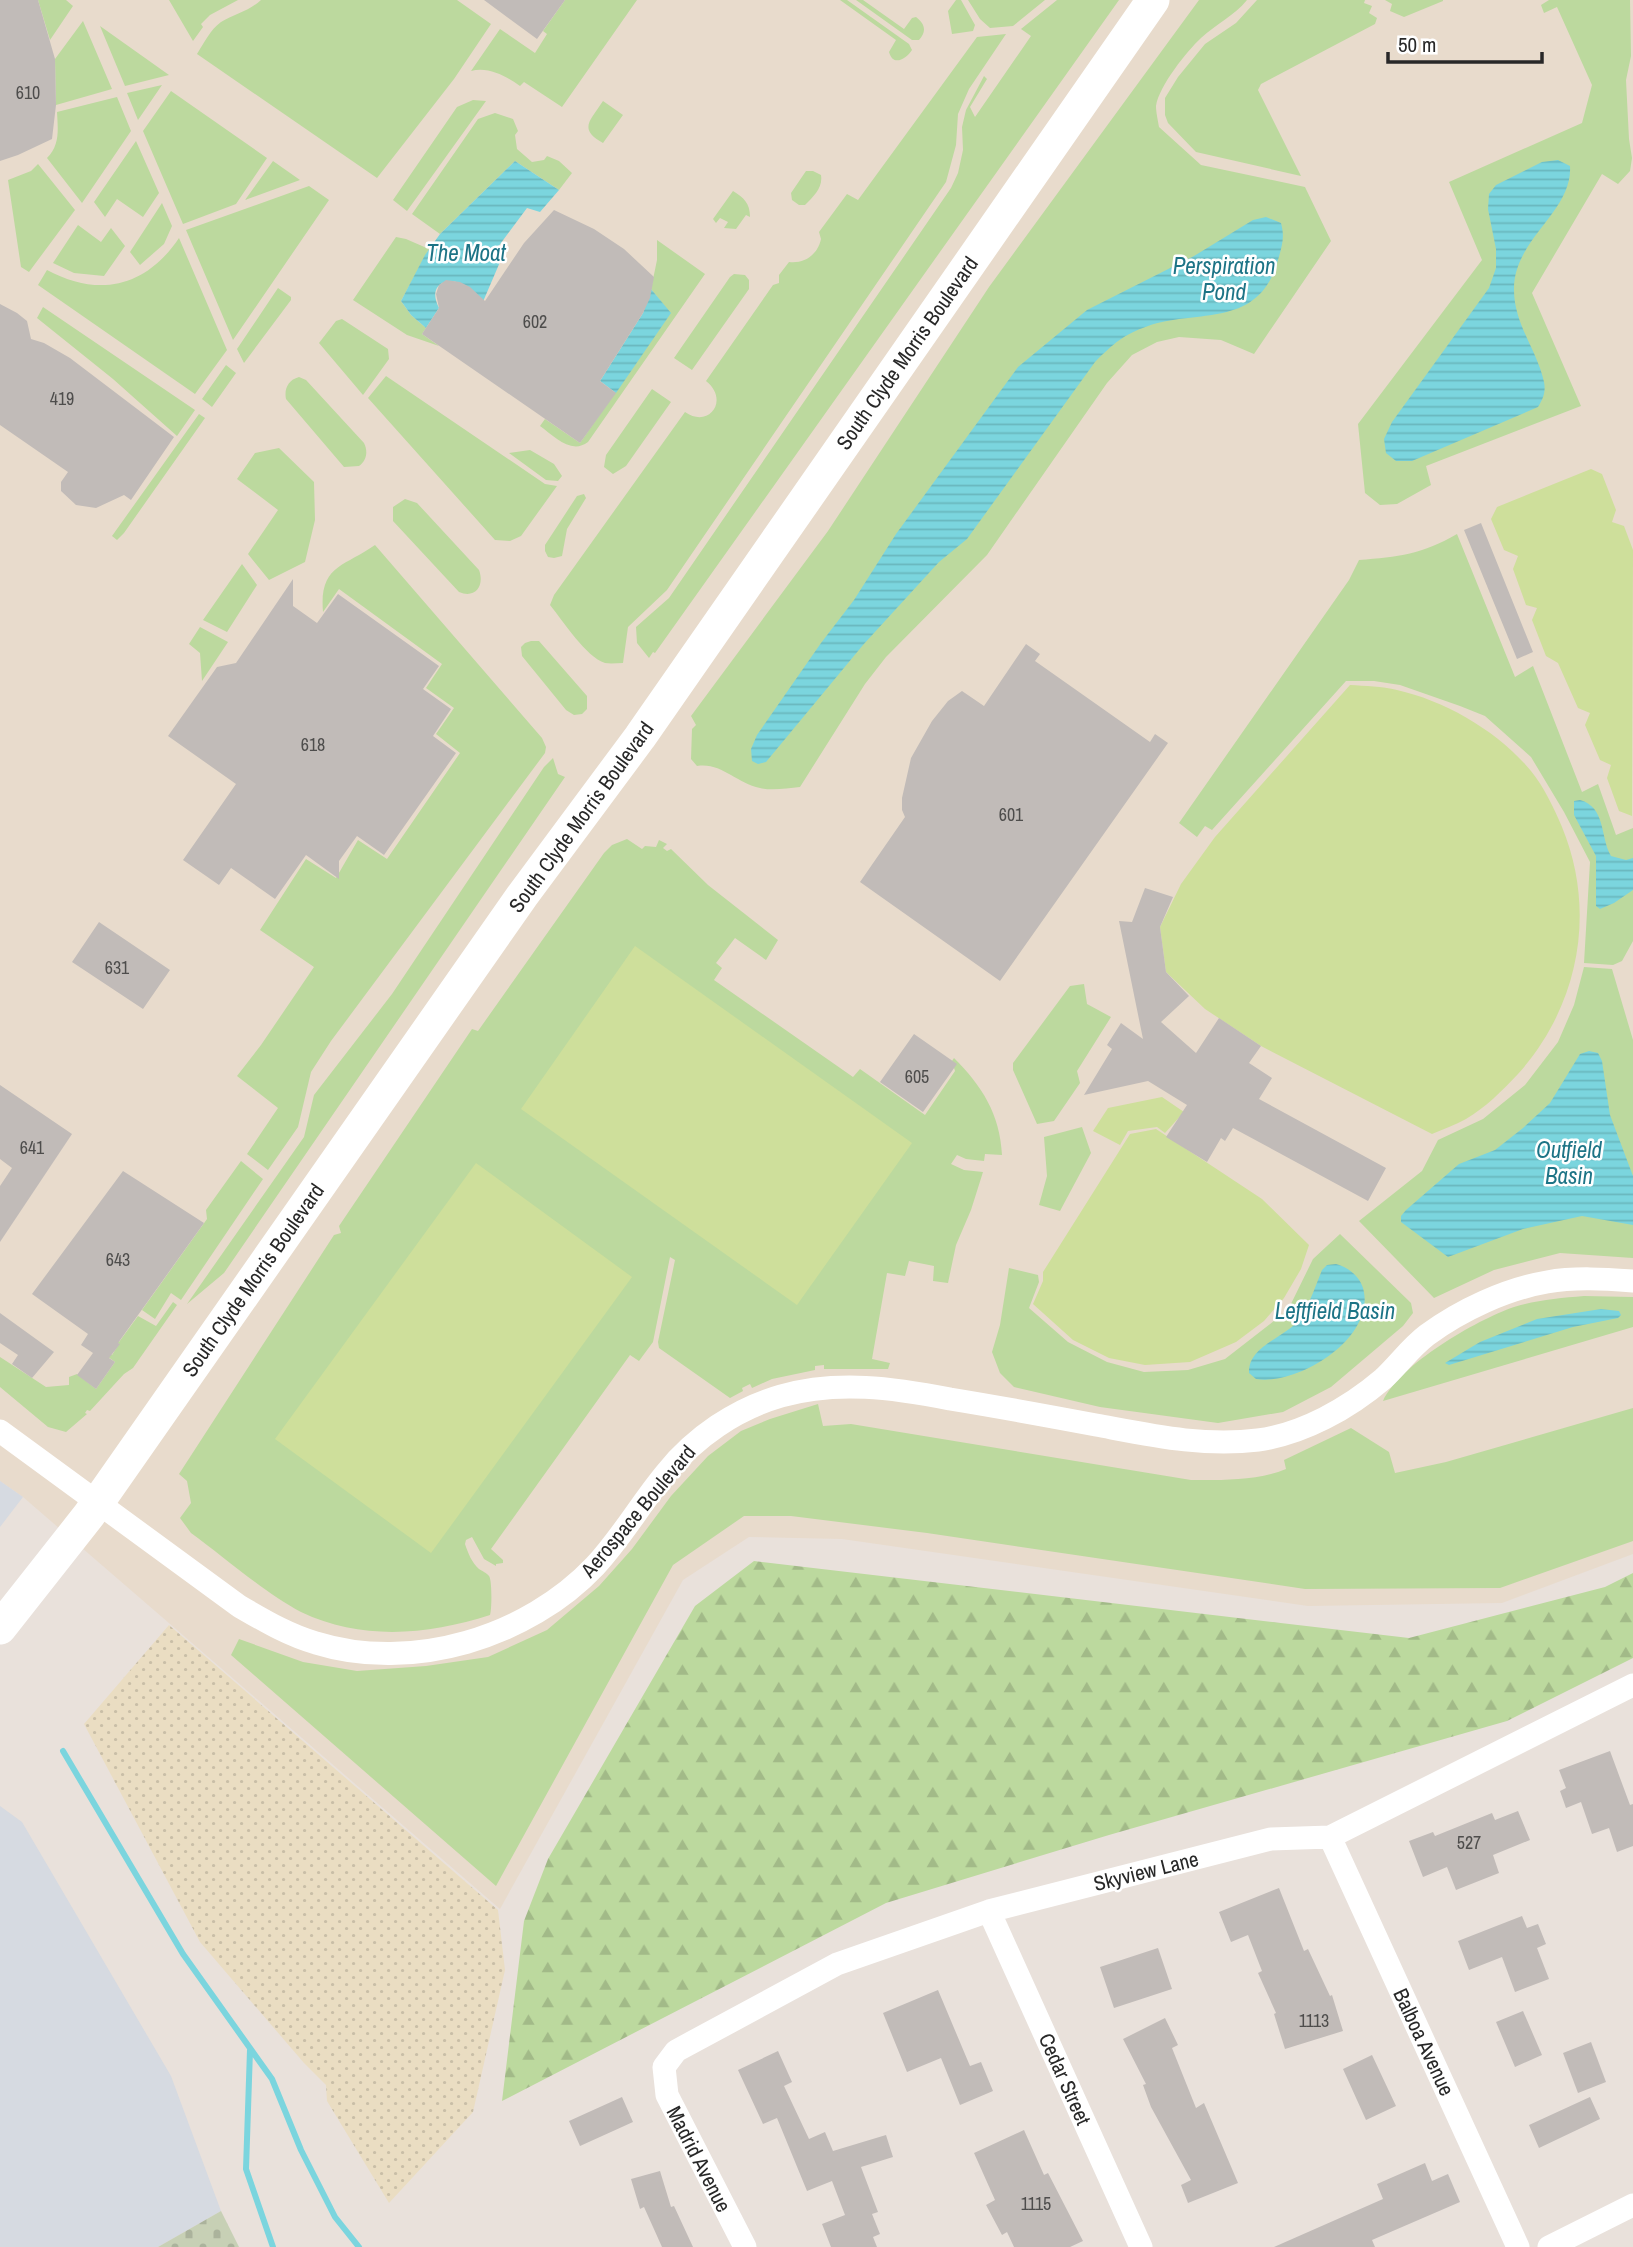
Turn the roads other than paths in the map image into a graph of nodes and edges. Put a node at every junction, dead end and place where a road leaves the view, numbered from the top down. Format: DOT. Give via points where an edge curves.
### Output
graph roads {
  1 [pos="1153,0"];
  2 [pos="1633,1281"];
  3 [pos="0,1431"];
  4 [pos="97,1502"];
  5 [pos="0,1628"];
  6 [pos="1633,1685"];
  7 [pos="1330,1837"];
  8 [pos="989,1911"];
  9 [pos="664,2067"];
  10 [pos="1633,2206"];
  11 [pos="745,2247"];
  12 [pos="1141,2247"];
  13 [pos="1518,2247"];
  14 [pos="1549,2247"];
  1 -- 4 [label="main road, South Clyde Morris Boulevard" via="640,737 522,896"];
  2 -- 4 [label="street, Aerospace Boulevard" via="1547,1282 1499,1296 1424,1337 1347,1406 1264,1440 1221,1444 1163,1438 896,1388 812,1388 780,1396 727,1418 692,1446 596,1566 561,1598 492,1634 440,1648 363,1653 281,1631 239,1606"];
  3 -- 4 [label="street, Aerospace Boulevard"];
  4 -- 5 [label="main road, South Clyde Morris Boulevard"];
  6 -- 7 [label="street, Skyview Lane"];
  7 -- 8 [label="street, Skyview Lane" via="1270,1839"];
  7 -- 13 [label="street, Balboa Avenue"];
  8 -- 9 [label="street, Skyview Lane" via="837,1964 676,2051"];
  8 -- 12 [label="street, Cedar Street"];
  9 -- 11 [label="street, Madrid Avenue" via="667,2095"];
  10 -- 14 [label="street"];
}
